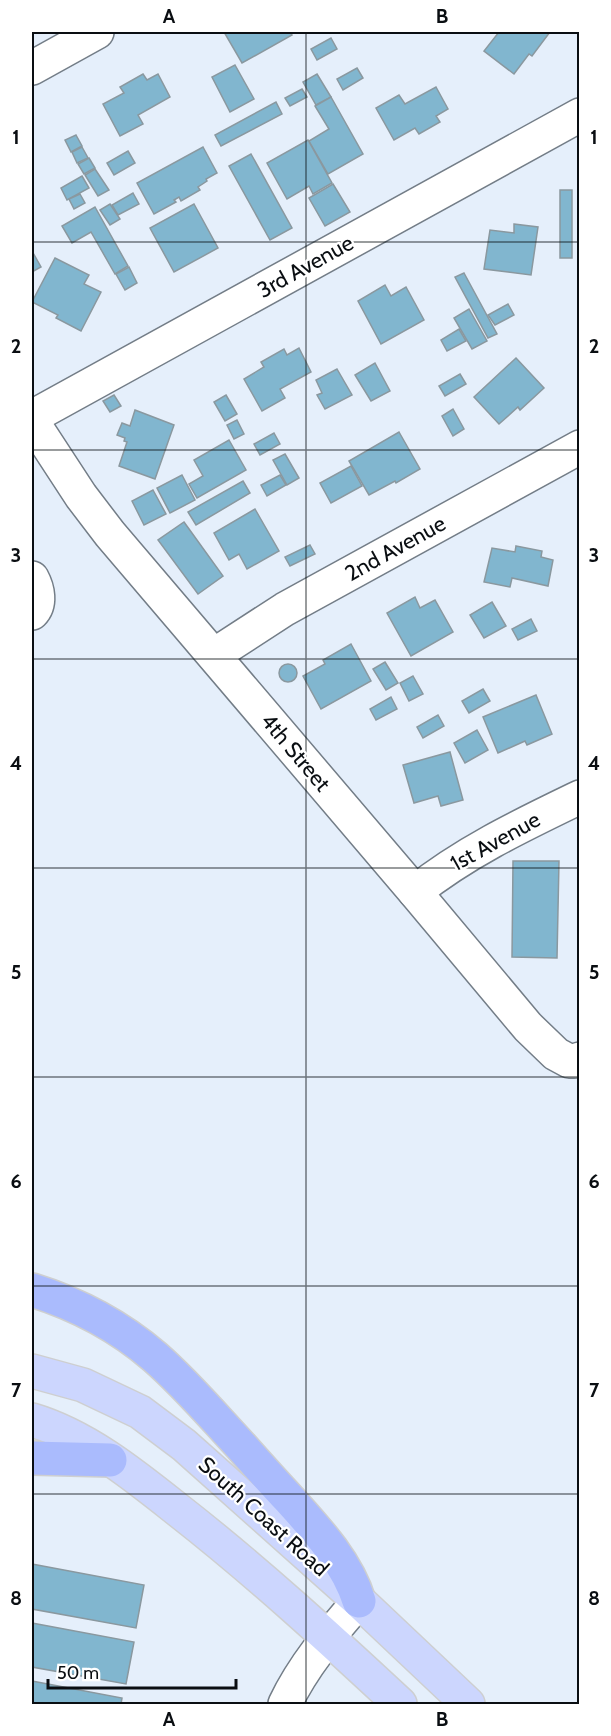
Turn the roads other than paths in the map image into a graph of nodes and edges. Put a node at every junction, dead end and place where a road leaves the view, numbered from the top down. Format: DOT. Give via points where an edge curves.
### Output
graph roads {
  1 [pos="97,32"];
  2 [pos="32,68"];
  3 [pos="579,115"];
  4 [pos="32,419"];
  5 [pos="579,447"];
  6 [pos="32,578"];
  7 [pos="32,613"];
  8 [pos="214,655"];
  9 [pos="579,797"];
  10 [pos="415,892"];
  11 [pos="579,1059"];
  12 [pos="32,1290"];
  13 [pos="32,1371"];
  14 [pos="32,1420"];
  15 [pos="32,1436"];
  16 [pos="80,1440"];
  17 [pos="32,1458"];
  18 [pos="110,1460"];
  19 [pos="359,1601"];
  20 [pos="327,1637"];
  21 [pos="285,1704"];
  22 [pos="400,1704"];
  23 [pos="468,1704"];
  1 -- 2 [label="street"];
  3 -- 4 [label="street, 3rd Avenue"];
  4 -- 8 [label="street, 4th Street" via="110,534"];
  5 -- 8 [label="street, 2nd Avenue" via="285,609"];
  6 -- 7 [label="street" via="37,591 36,609"];
  8 -- 10 [label="street, 4th Street"];
  9 -- 10 [label="street, 1st Avenue" via="465,856"];
  10 -- 11 [label="street, 4th Street" via="548,1048 564,1059"];
  12 -- 19 [label="highway" via="74,1305 110,1325 184,1385 309,1521 343,1565"];
  13 -- 19 [label="main road, South Coast Road" via="83,1385 140,1412 184,1445"];
  14 -- 16 [label="main road"];
  15 -- 16 [label="highway"];
  16 -- 18 [label="main road"];
  17 -- 18 [label="highway"];
  18 -- 20 [label="main road" via="229,1550"];
  19 -- 20 [label="street"];
  19 -- 23 [label="main road, South Coast Road"];
  20 -- 21 [label="street"];
  20 -- 22 [label="main road"];
}
